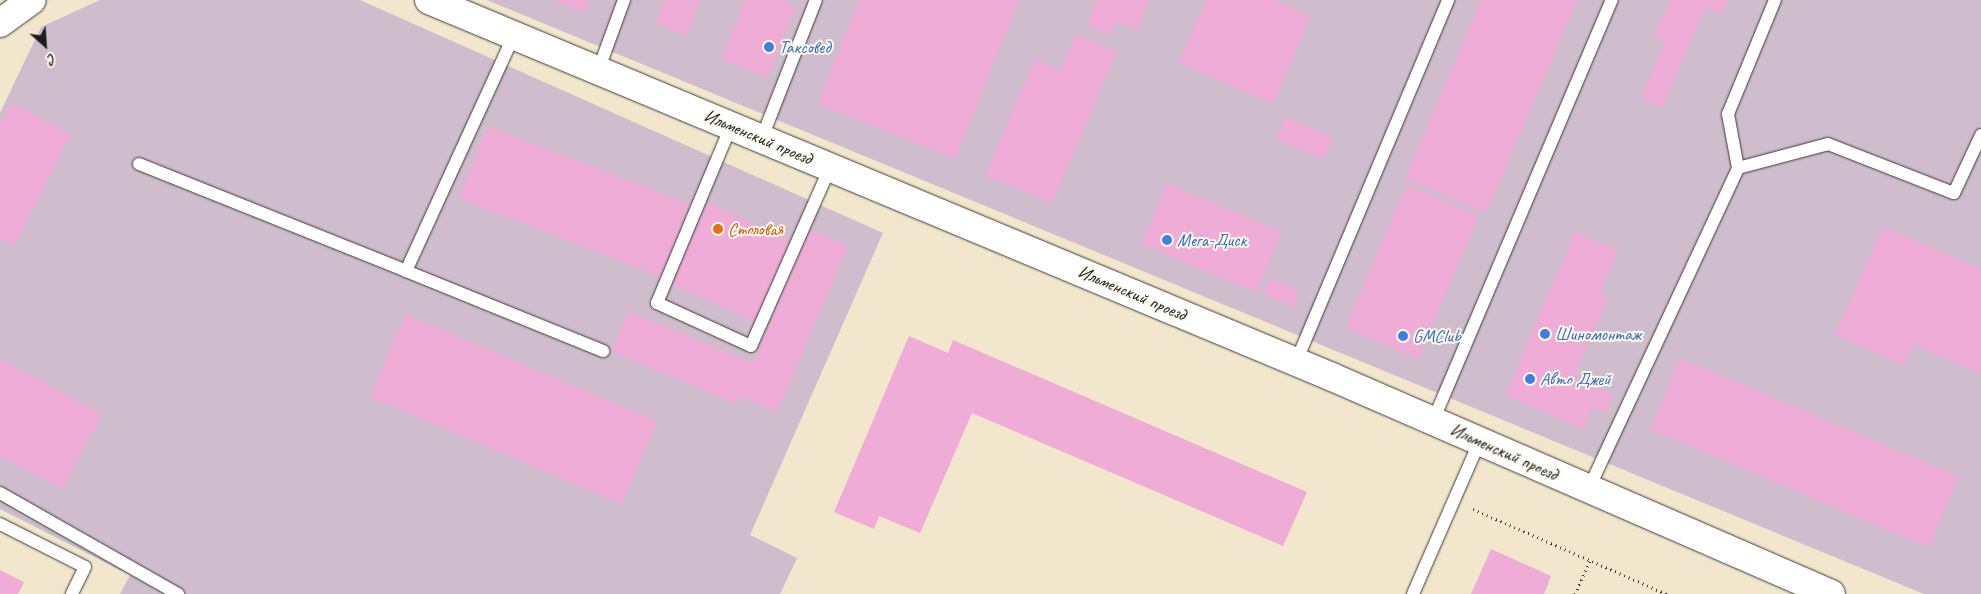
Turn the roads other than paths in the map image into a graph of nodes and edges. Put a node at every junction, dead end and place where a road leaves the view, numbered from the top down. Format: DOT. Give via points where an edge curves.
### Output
graph roads {
  1 [pos="32,0"];
  2 [pos="429,0"];
  3 [pos="624,0"];
  4 [pos="816,0"];
  5 [pos="1448,0"];
  6 [pos="1612,0"];
  7 [pos="1775,0"];
  8 [pos="0,23"];
  9 [pos="514,35"];
  10 [pos="598,71"];
  11 [pos="731,126"];
  12 [pos="1981,135"];
  13 [pos="761,140"];
  14 [pos="139,164"];
  15 [pos="830,168"];
  16 [pos="1738,168"];
  17 [pos="406,271"];
  18 [pos="603,351"];
  19 [pos="1296,362"];
  20 [pos="1433,421"];
  21 [pos="1480,441"];
  22 [pos="1589,488"];
  23 [pos="0,493"];
  24 [pos="0,524"];
  25 [pos="72,594"];
  26 [pos="178,594"];
  27 [pos="1413,594"];
  28 [pos="1831,594"];
  1 -- 8 [label="street"];
  2 -- 9 [label="street, Ильменский проезд"];
  3 -- 10 [label="lane"];
  4 -- 13 [label="lane"];
  5 -- 19 [label="lane"];
  6 -- 20 [label="lane"];
  7 -- 16 [label="lane" via="1728,114"];
  9 -- 10 [label="street, Ильменский проезд"];
  9 -- 17 [label="lane"];
  10 -- 11 [label="street, Ильменский проезд"];
  11 -- 13 [label="street, Ильменский проезд"];
  11 -- 15 [label="lane" via="657,303 751,346"];
  12 -- 16 [label="lane" via="1954,194 1828,144"];
  13 -- 15 [label="street, Ильменский проезд"];
  14 -- 17 [label="lane"];
  15 -- 19 [label="street, Ильменский проезд"];
  16 -- 22 [label="lane"];
  17 -- 18 [label="lane"];
  19 -- 20 [label="street, Ильменский проезд"];
  20 -- 21 [label="street, Ильменский проезд"];
  21 -- 22 [label="street, Ильменский проезд"];
  21 -- 27 [label="lane"];
  22 -- 28 [label="street, Ильменский проезд"];
  23 -- 26 [label="lane"];
  24 -- 25 [label="lane" via="85,566"];
}
